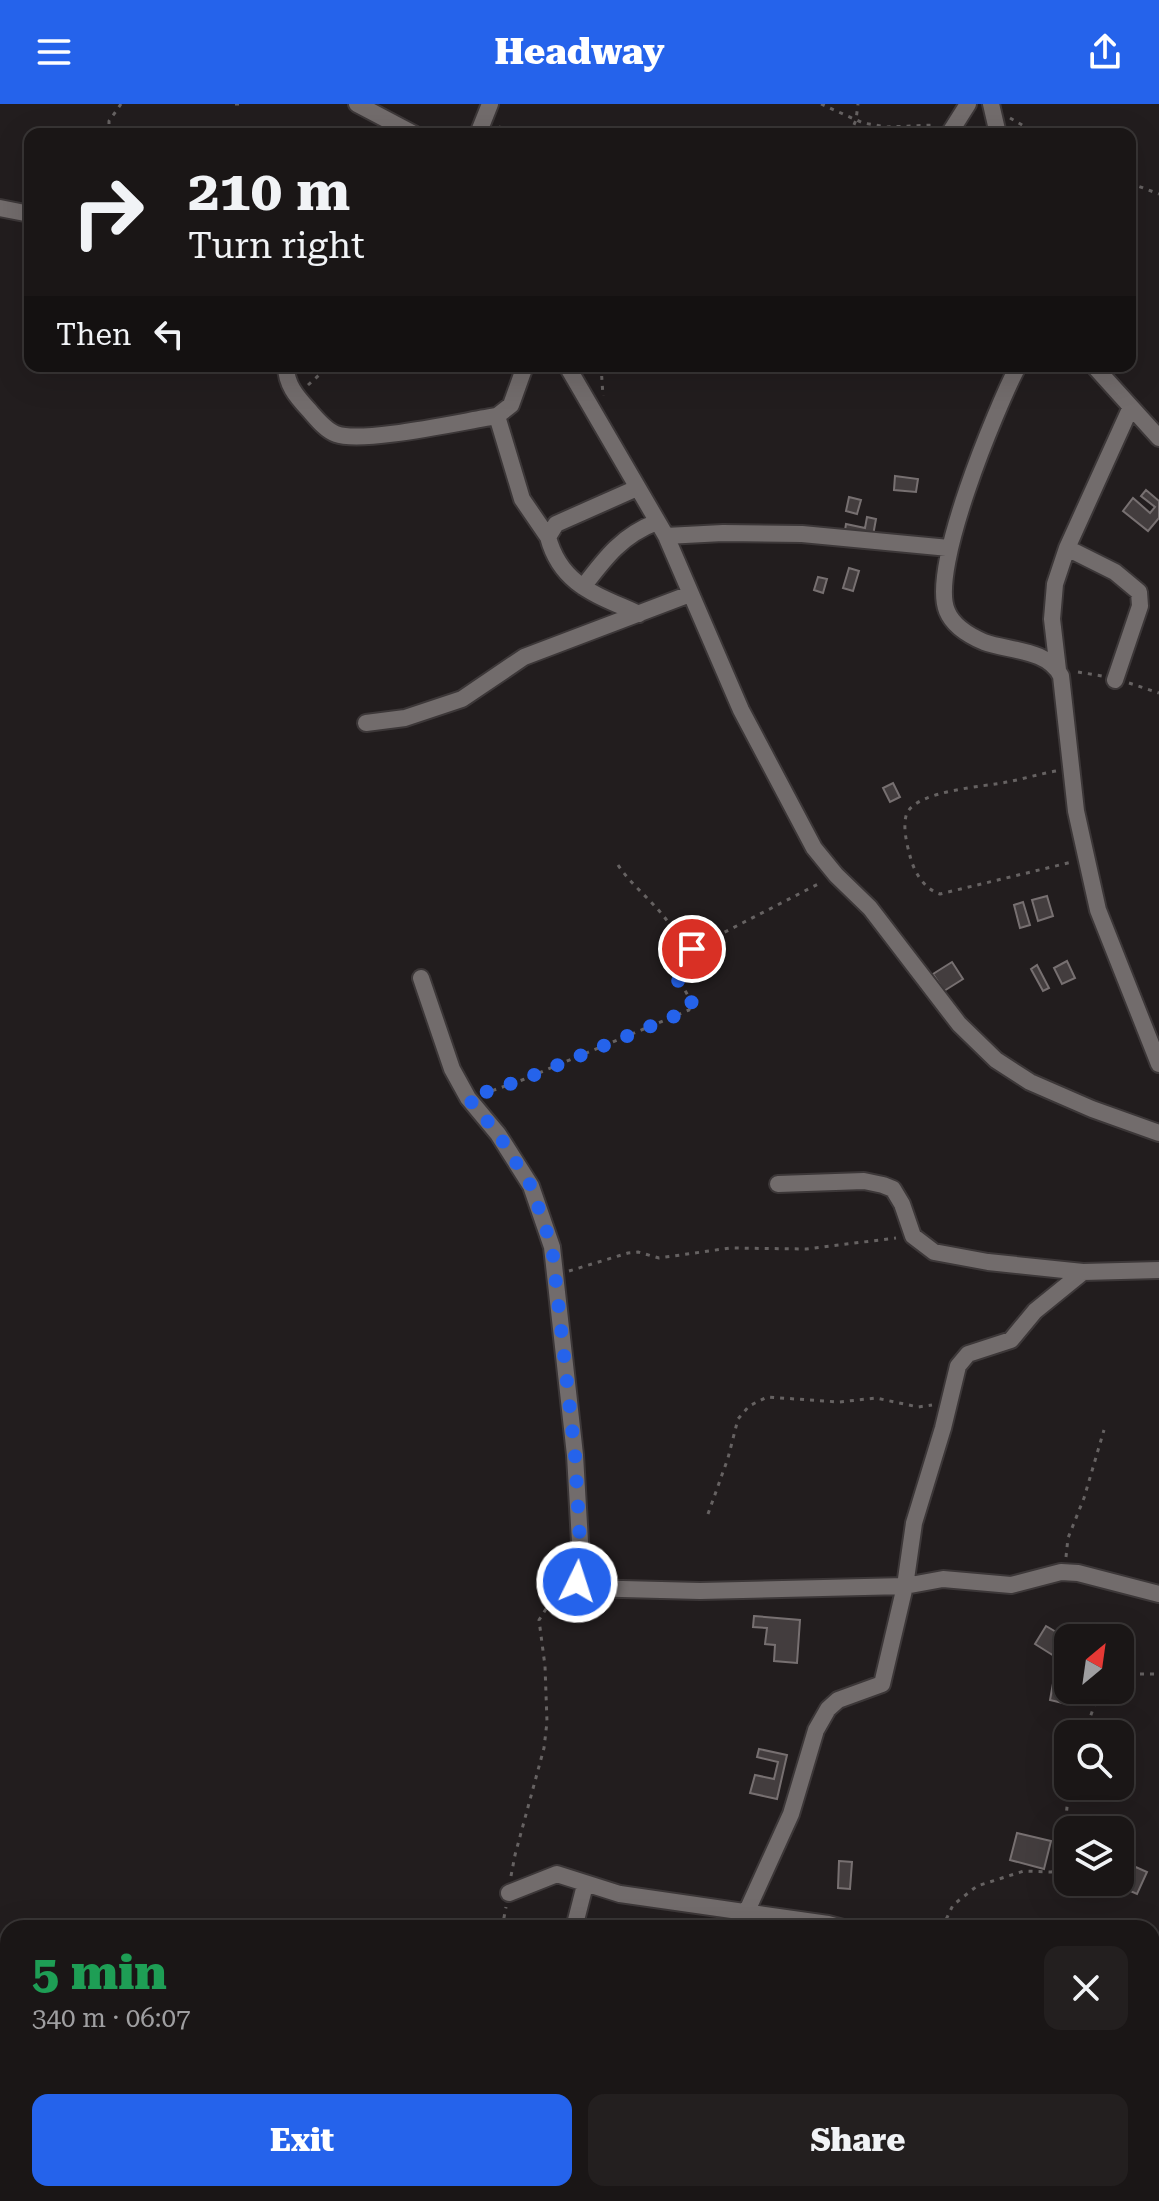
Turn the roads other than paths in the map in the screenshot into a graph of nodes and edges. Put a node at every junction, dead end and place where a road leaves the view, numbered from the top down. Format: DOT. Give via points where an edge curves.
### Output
graph roads {
  1 [pos="357,104"];
  2 [pos="490,104"];
  3 [pos="968,104"];
  4 [pos="991,106"];
  5 [pos="403,128"];
  6 [pos="481,128"];
  7 [pos="953,128"];
  8 [pos="996,128"];
  9 [pos="0,208"];
  10 [pos="24,213"];
  11 [pos="288,372"];
  12 [pos="523,372"];
  13 [pos="570,372"];
  14 [pos="1015,372"];
  15 [pos="1099,372"];
  16 [pos="1130,409"];
  17 [pos="497,416"];
  18 [pos="1159,438"];
  19 [pos="637,488"];
  20 [pos="661,529"];
  21 [pos="548,537"];
  22 [pos="949,548"];
  23 [pos="1067,548"];
  24 [pos="583,587"];
  25 [pos="690,594"];
  26 [pos="639,614"];
  27 [pos="1058,670"];
  28 [pos="1115,680"];
  29 [pos="366,723"];
  30 [pos="421,978"];
  31 [pos="1159,1064"];
  32 [pos="1159,1133"];
  33 [pos="778,1184"];
  34 [pos="1159,1270"];
  35 [pos="1083,1272"];
  36 [pos="905,1586"];
  37 [pos="1159,1594"];
  38 [pos="585,1885"];
  39 [pos="509,1893"];
  40 [pos="746,1913"];
  41 [pos="576,1920"];
  42 [pos="798,1920"];
  1 -- 5 [label="street"];
  2 -- 6 [label="street"];
  3 -- 7 [label="street"];
  4 -- 8 [label="street"];
  9 -- 10 [label="street"];
  11 -- 17 [label="street" via="294,393 327,429 346,436"];
  12 -- 17 [label="street" via="511,405"];
  13 -- 19 [label="street"];
  14 -- 22 [label="street" via="984,442"];
  15 -- 16 [label="street"];
  16 -- 18 [label="street"];
  16 -- 23 [label="street"];
  17 -- 21 [label="street" via="522,499"];
  19 -- 20 [label="street"];
  19 -- 21 [label="street" via="556,524"];
  20 -- 22 [label="street" via="802,534"];
  20 -- 24 [label="street" via="639,529 617,544"];
  20 -- 25 [label="street"];
  21 -- 24 [label="street" via="559,565"];
  22 -- 27 [label="street" via="943,589 947,611 959,628 985,642 1031,654"];
  23 -- 27 [label="street" via="1055,584 1052,619"];
  23 -- 28 [label="street" via="1115,572 1139,592 1140,606"];
  24 -- 26 [label="street"];
  25 -- 26 [label="street"];
  25 -- 32 [label="street" via="765,757 814,848 870,908 959,1024 996,1060 1030,1082"];
  26 -- 29 [label="street" via="524,657 462,699 405,718"];
  27 -- 31 [label="street" via="1086,858 1107,938"];
  30 -- 36 [label="street" via="452,1069 531,1186 552,1247 575,1455 577,1582 583,1588 700,1591"];
  33 -- 35 [label="street" via="883,1185 893,1189 902,1204 913,1236 934,1252"];
  34 -- 35 [label="street"];
  35 -- 36 [label="street" via="1035,1311 1011,1340 968,1354 958,1366 914,1523"];
  36 -- 37 [label="street" via="943,1579 1011,1585 1061,1572"];
  36 -- 40 [label="street" via="882,1684 828,1709 816,1730 791,1814"];
  38 -- 39 [label="street" via="557,1874"];
  38 -- 40 [label="street"];
  38 -- 41 [label="street"];
  40 -- 42 [label="street"];
}
